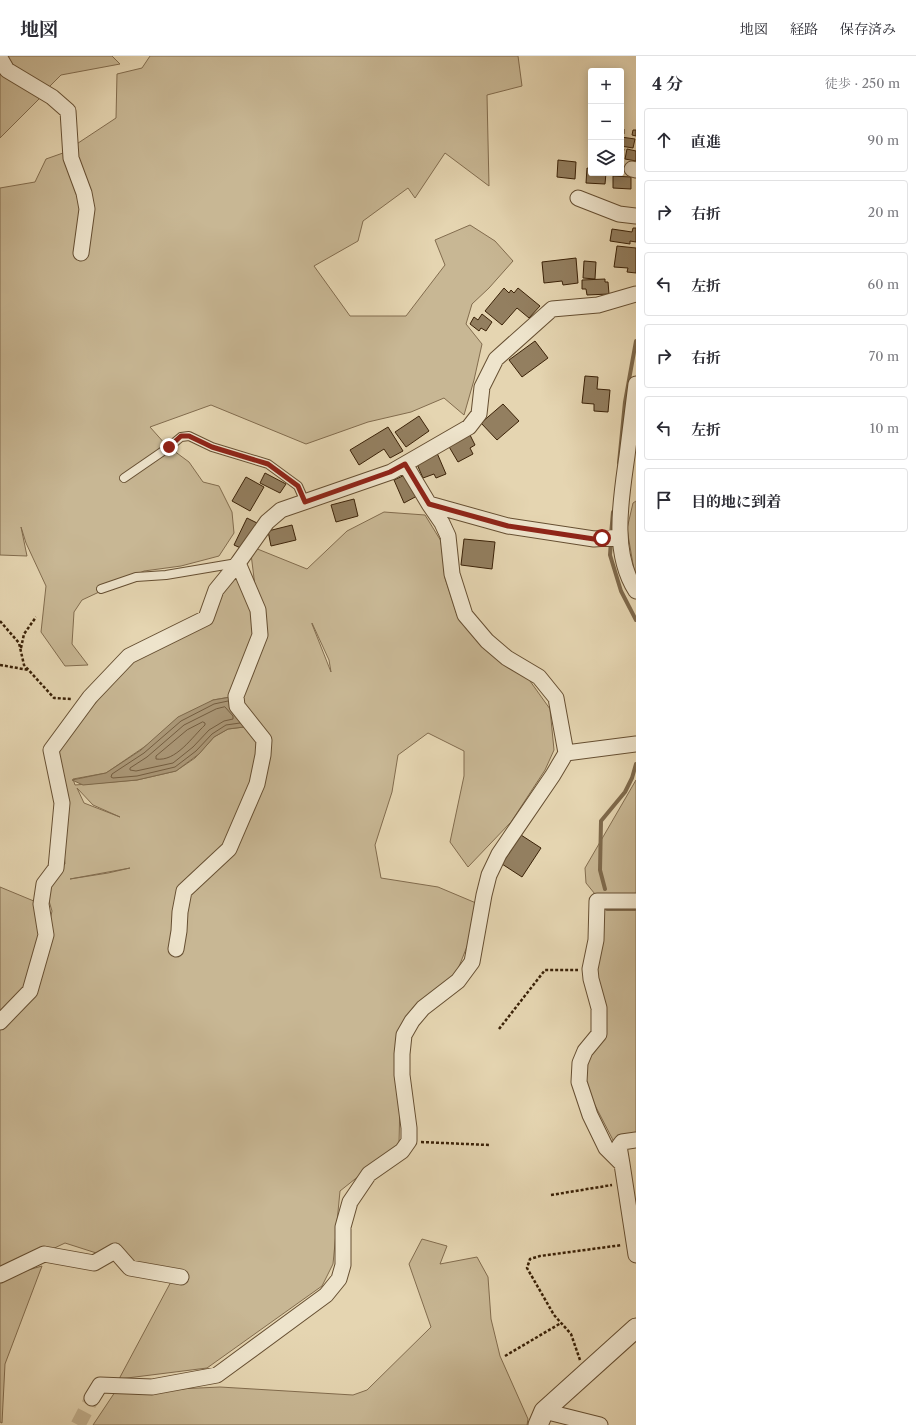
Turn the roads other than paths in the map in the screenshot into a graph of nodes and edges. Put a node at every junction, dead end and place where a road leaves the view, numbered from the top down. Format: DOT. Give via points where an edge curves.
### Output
graph roads {
  1 [pos="0,58"];
  2 [pos="578,198"];
  3 [pos="636,216"];
  4 [pos="81,253"];
  5 [pos="636,294"];
  6 [pos="636,384"];
  7 [pos="405,464"];
  8 [pos="124,478"];
  9 [pos="305,502"];
  10 [pos="429,504"];
  11 [pos="620,537"];
  12 [pos="238,563"];
  13 [pos="101,589"];
  14 [pos="636,591"];
  15 [pos="635,744"];
  16 [pos="566,753"];
  17 [pos="636,901"];
  18 [pos="176,949"];
  19 [pos="0,1022"];
  20 [pos="636,1140"];
  21 [pos="622,1164"];
  22 [pos="633,1219"];
  23 [pos="635,1249"];
  24 [pos="0,1275"];
  25 [pos="181,1277"];
  26 [pos="636,1328"];
  27 [pos="92,1398"];
  28 [pos="541,1418"];
  29 [pos="600,1425"];
  1 -- 4 [label="street" via="7,70 52,97 68,111 71,158 87,208"];
  2 -- 3 [label="street" via="619,214"];
  5 -- 7 [label="street" via="598,305 552,309 496,358 482,387 479,414 469,427"];
  6 -- 11 [label="street" via="622,493"];
  7 -- 9 [label="street" via="390,472"];
  7 -- 10 [label="street"];
  8 -- 9 [label="lane" via="181,436 189,436 212,447 268,464 298,486"];
  9 -- 12 [label="street" via="280,510 267,522"];
  10 -- 11 [label="street" via="508,526 594,539"];
  10 -- 16 [label="street" via="448,536 452,574 465,615 487,641 507,658 539,677 556,698"];
  11 -- 14 [label="street" via="624,560"];
  12 -- 13 [label="lane" via="136,577"];
  12 -- 18 [label="street" via="258,610 260,635 236,696 237,706 264,740 263,755 257,784 229,849 184,891"];
  12 -- 19 [label="street" via="216,590 206,618 129,656 87,701 51,750 62,803 56,868 44,884 41,904 46,935 30,991"];
  15 -- 16 [label="street"];
  16 -- 27 [label="street" via="499,854 489,875 472,962 458,981 423,1008 404,1036 402,1075 409,1141 402,1151 368,1174 350,1202 343,1227 343,1265 339,1279 326,1295 217,1375 152,1387 100,1385"];
  17 -- 21 [label="street" via="597,901 596,940 590,970 599,1008 599,1034 584,1051 580,1063 579,1082 590,1114 606,1148"];
  20 -- 21 [label="street" via="622,1142"];
  21 -- 22 [label="street"];
  22 -- 23 [label="street"];
  24 -- 25 [label="street" via="44,1254 94,1263 115,1251 130,1268"];
  26 -- 28 [label="street"];
  28 -- 29 [label="street"];
}
